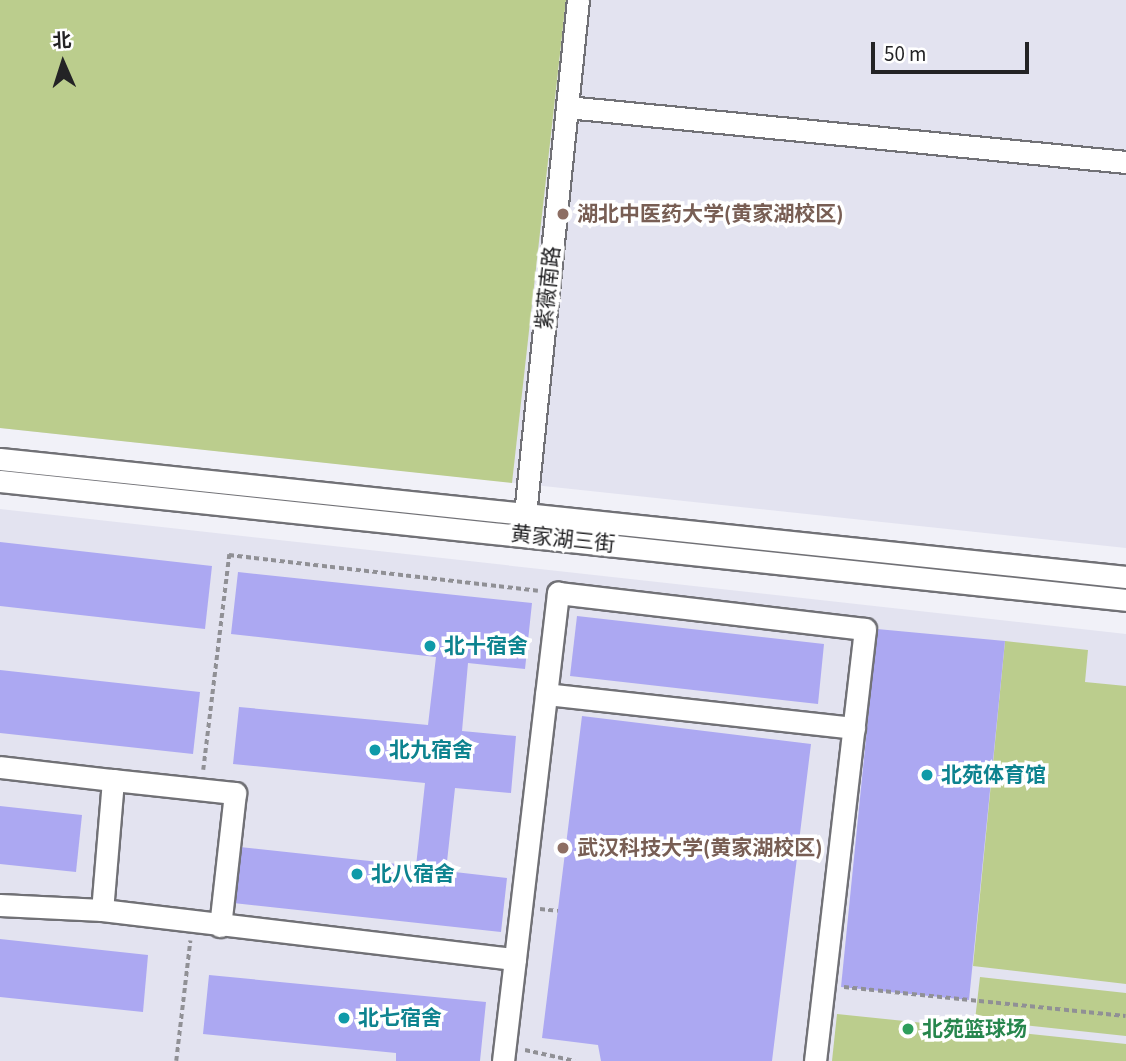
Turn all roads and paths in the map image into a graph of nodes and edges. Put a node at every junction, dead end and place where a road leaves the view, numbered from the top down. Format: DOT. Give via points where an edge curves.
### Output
graph roads {
  1 [pos="578,0"];
  2 [pos="567,107"];
  3 [pos="1126,162"];
  4 [pos="0,459"];
  5 [pos="0,481"];
  6 [pos="525,510"];
  7 [pos="522,534"];
  8 [pos="1126,577"];
  9 [pos="517,589"];
  10 [pos="1126,600"];
  11 [pos="546,694"];
  12 [pos="854,728"];
  13 [pos="0,767"];
  14 [pos="113,780"];
  15 [pos="201,790"];
  16 [pos="0,905"];
  17 [pos="102,910"];
  18 [pos="192,923"];
  19 [pos="220,926"];
  20 [pos="514,959"];
  21 [pos="824,986"];
  22 [pos="1126,1016"];
  23 [pos="537,1051"];
  24 [pos="176,1061"];
  25 [pos="503,1061"];
  26 [pos="575,1061"];
  27 [pos="815,1061"];
  1 -- 2 [label="street, 紫薇南路"];
  2 -- 3 [label="street"];
  2 -- 6 [label="street, 紫薇南路"];
  4 -- 6 [label="street, 黄家湖三街"];
  5 -- 7 [label="street, 黄家湖三街"];
  6 -- 7 [label="street, 紫薇南路"];
  6 -- 8 [label="street, 黄家湖三街"];
  7 -- 10 [label="street, 黄家湖三街"];
  9 -- 15 [label="path" via="229,555"];
  11 -- 12 [label="street"];
  11 -- 12 [label="street" via="558,593 865,629"];
  11 -- 20 [label="street"];
  12 -- 21 [label="street"];
  13 -- 14 [label="street"];
  14 -- 15 [label="street"];
  14 -- 17 [label="street"];
  15 -- 19 [label="street" via="235,793"];
  16 -- 17 [label="street"];
  17 -- 18 [label="street"];
  18 -- 19 [label="street"];
  18 -- 24 [label="path"];
  19 -- 20 [label="street"];
  20 -- 25 [label="street"];
  21 -- 22 [label="path"];
  21 -- 27 [label="street"];
  23 -- 26 [label="path"];
}
